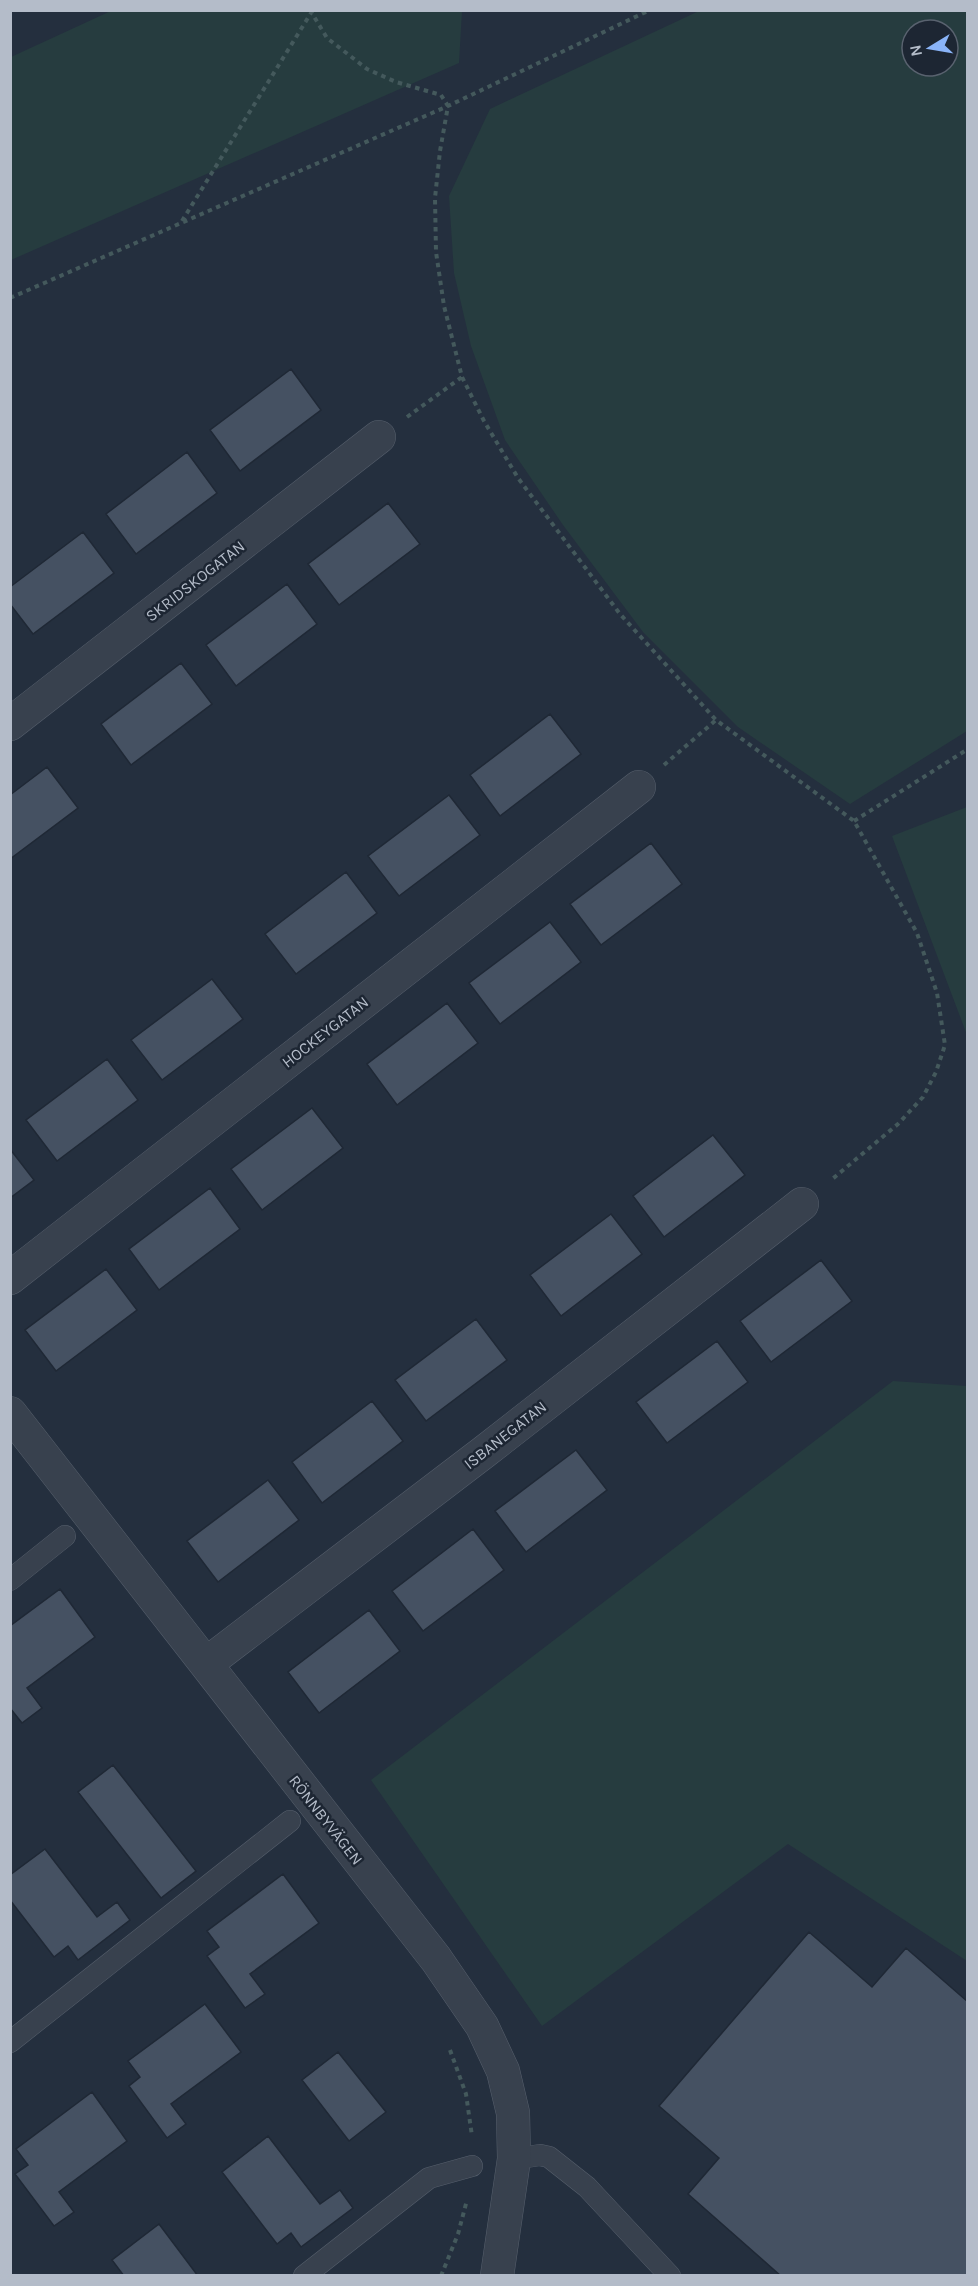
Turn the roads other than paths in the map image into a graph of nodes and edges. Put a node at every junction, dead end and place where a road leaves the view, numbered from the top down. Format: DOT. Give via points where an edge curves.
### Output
graph roads {
  1 [pos="379,437"];
  2 [pos="10,724"];
  3 [pos="639,787"];
  4 [pos="802,1204"];
  5 [pos="10,1278"];
  6 [pos="10,1413"];
  7 [pos="66,1536"];
  8 [pos="10,1580"];
  9 [pos="206,1664"];
  10 [pos="290,1821"];
  11 [pos="10,2042"];
  12 [pos="514,2159"];
  13 [pos="472,2166"];
  14 [pos="304,2276"];
  15 [pos="497,2276"];
  16 [pos="670,2276"];
  1 -- 2 [label="street, SKRIDSKOGATAN"];
  3 -- 5 [label="street, HOCKEYGATAN"];
  4 -- 9 [label="street, ISBANEGATAN"];
  6 -- 9 [label="street, RÖNNBYVÄGEN"];
  7 -- 8 [label="lane"];
  9 -- 12 [label="street, RÖNNBYVÄGEN" via="436,1959 482,2026 502,2071 513,2114"];
  10 -- 11 [label="lane"];
  12 -- 15 [label="street, RÖNNBYVÄGEN"];
  12 -- 16 [label="lane" via="549,2157 587,2187"];
  13 -- 14 [label="lane" via="429,2178"];
}
